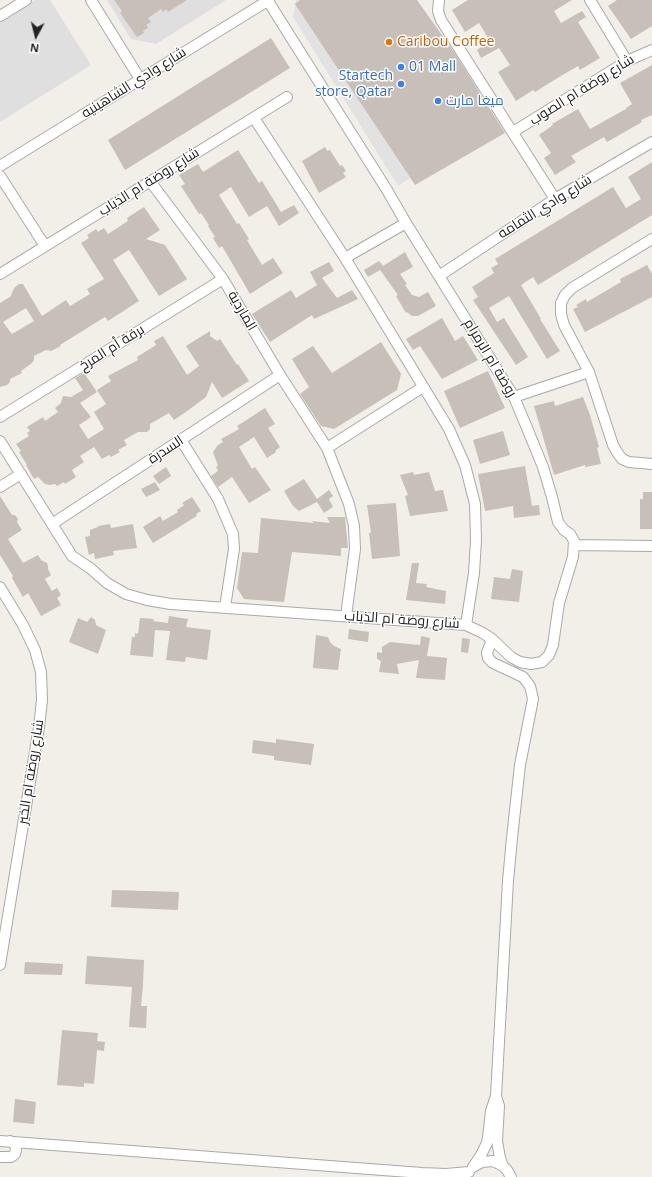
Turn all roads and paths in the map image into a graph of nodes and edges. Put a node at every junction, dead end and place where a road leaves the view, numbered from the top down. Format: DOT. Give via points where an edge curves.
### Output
graph roads {
  1 [pos="26,0"];
  2 [pos="91,0"];
  3 [pos="268,0"];
  4 [pos="440,0"];
  5 [pos="590,0"];
  6 [pos="0,16"];
  7 [pos="652,50"];
  8 [pos="628,60"];
  9 [pos="140,80"];
  10 [pos="287,97"];
  11 [pos="254,118"];
  12 [pos="513,132"];
  13 [pos="652,142"];
  14 [pos="0,166"];
  15 [pos="0,176"];
  16 [pos="150,181"];
  17 [pos="555,199"];
  18 [pos="406,223"];
  19 [pos="652,239"];
  20 [pos="45,246"];
  21 [pos="346,258"];
  22 [pos="0,274"];
  23 [pos="439,276"];
  24 [pos="223,279"];
  25 [pos="589,372"];
  26 [pos="280,375"];
  27 [pos="423,387"];
  28 [pos="514,397"];
  29 [pos="0,417"];
  30 [pos="181,440"];
  31 [pos="0,441"];
  32 [pos="327,448"];
  33 [pos="652,464"];
  34 [pos="21,474"];
  35 [pos="0,487"];
  36 [pos="52,524"];
  37 [pos="575,545"];
  38 [pos="652,546"];
  39 [pos="0,587"];
  40 [pos="225,607"];
  41 [pos="346,616"];
  42 [pos="466,625"];
  43 [pos="492,638"];
  44 [pos="4,910"];
  45 [pos="0,965"];
  46 [pos="496,1096"];
  47 [pos="5,1141"];
  48 [pos="0,1157"];
  49 [pos="503,1166"];
  50 [pos="469,1172"];
  51 [pos="512,1176"];
  1 -- 6 [label="street"];
  2 -- 9 [label="street"];
  3 -- 9 [label="street, شارع وادي الشاهينيه"];
  3 -- 18 [label="street, روضة ام الرمرام"];
  4 -- 12 [label="street" via="438,11 441,20"];
  5 -- 8 [label="street"];
  7 -- 8 [label="street, شارع روضة ام الصوب"];
  8 -- 12 [label="street, شارع روضة ام الصوب"];
  9 -- 14 [label="street, شارع وادي الشاهينيه"];
  10 -- 11 [label="street, شارع روضة ام الذياب"];
  11 -- 16 [label="street, شارع روضة ام الذياب"];
  11 -- 21 [label="street, شارع روضة ام الذياب"];
  12 -- 17 [label="street"];
  13 -- 17 [label="street, شارع وادي الثمامه"];
  15 -- 20 [label="street"];
  16 -- 20 [label="street, شارع روضة ام الذياب"];
  16 -- 24 [label="street, الماردية"];
  17 -- 23 [label="street, شارع وادي الثمامه"];
  18 -- 21 [label="street"];
  18 -- 23 [label="street, روضة ام الرمرام"];
  19 -- 25 [label="street" via="572,288 561,303 564,325"];
  20 -- 22 [label="street, شارع روضة ام الذياب"];
  21 -- 27 [label="street, شارع روضة ام الذياب"];
  23 -- 28 [label="street, روضة ام الرمرام"];
  24 -- 26 [label="street, الماردية"];
  24 -- 29 [label="street, برقة أم المرخ"];
  25 -- 28 [label="street"];
  25 -- 33 [label="street" via="617,452 622,459 630,462"];
  26 -- 30 [label="street, السدرة"];
  26 -- 32 [label="street, الماردية"];
  27 -- 32 [label="street"];
  27 -- 42 [label="street, شارع روضة ام الذياب" via="449,429 465,465 475,504 474,573"];
  28 -- 37 [label="street, روضة ام الرمرام" via="543,467 558,522 573,537"];
  30 -- 36 [label="street, السدرة"];
  30 -- 40 [label="street" via="218,500 233,534 234,548"];
  31 -- 34 [label="street, شارع روضة ام الذياب"];
  32 -- 41 [label="street, الماردية" via="350,504 354,526 355,549"];
  34 -- 35 [label="street"];
  34 -- 36 [label="street, شارع روضة ام الذياب"];
  36 -- 40 [label="street, شارع روضة ام الذياب" via="72,556 126,594 171,604"];
  37 -- 38 [label="street"];
  37 -- 43 [label="street" via="574,557 559,603 552,650 546,659 537,664 520,662 511,657"];
  39 -- 44 [label="street, شارع روضة ام الخير" via="35,650 41,672 42,700"];
  40 -- 41 [label="street, شارع روضة ام الذياب"];
  41 -- 42 [label="street, شارع روضة ام الذياب"];
  42 -- 43 [label="street"];
  43 -- 46 [label="street" via="488,658 493,663 523,677 530,686 533,699 520,764 512,838"];
  44 -- 45 [label="street, شارع روضة ام الخير"];
  46 -- 49 [label="street" via="499,1106 498,1149"];
  46 -- 50 [label="street" via="491,1111 487,1143"];
  47 -- 48 [label="street" via="15,1144 15,1154 11,1157"];
  47 -- 50 [label="street" via="422,1173"];
  49 -- 50 [label="street" via="488,1161 477,1164"];
  49 -- 51 [label="street"];
}
